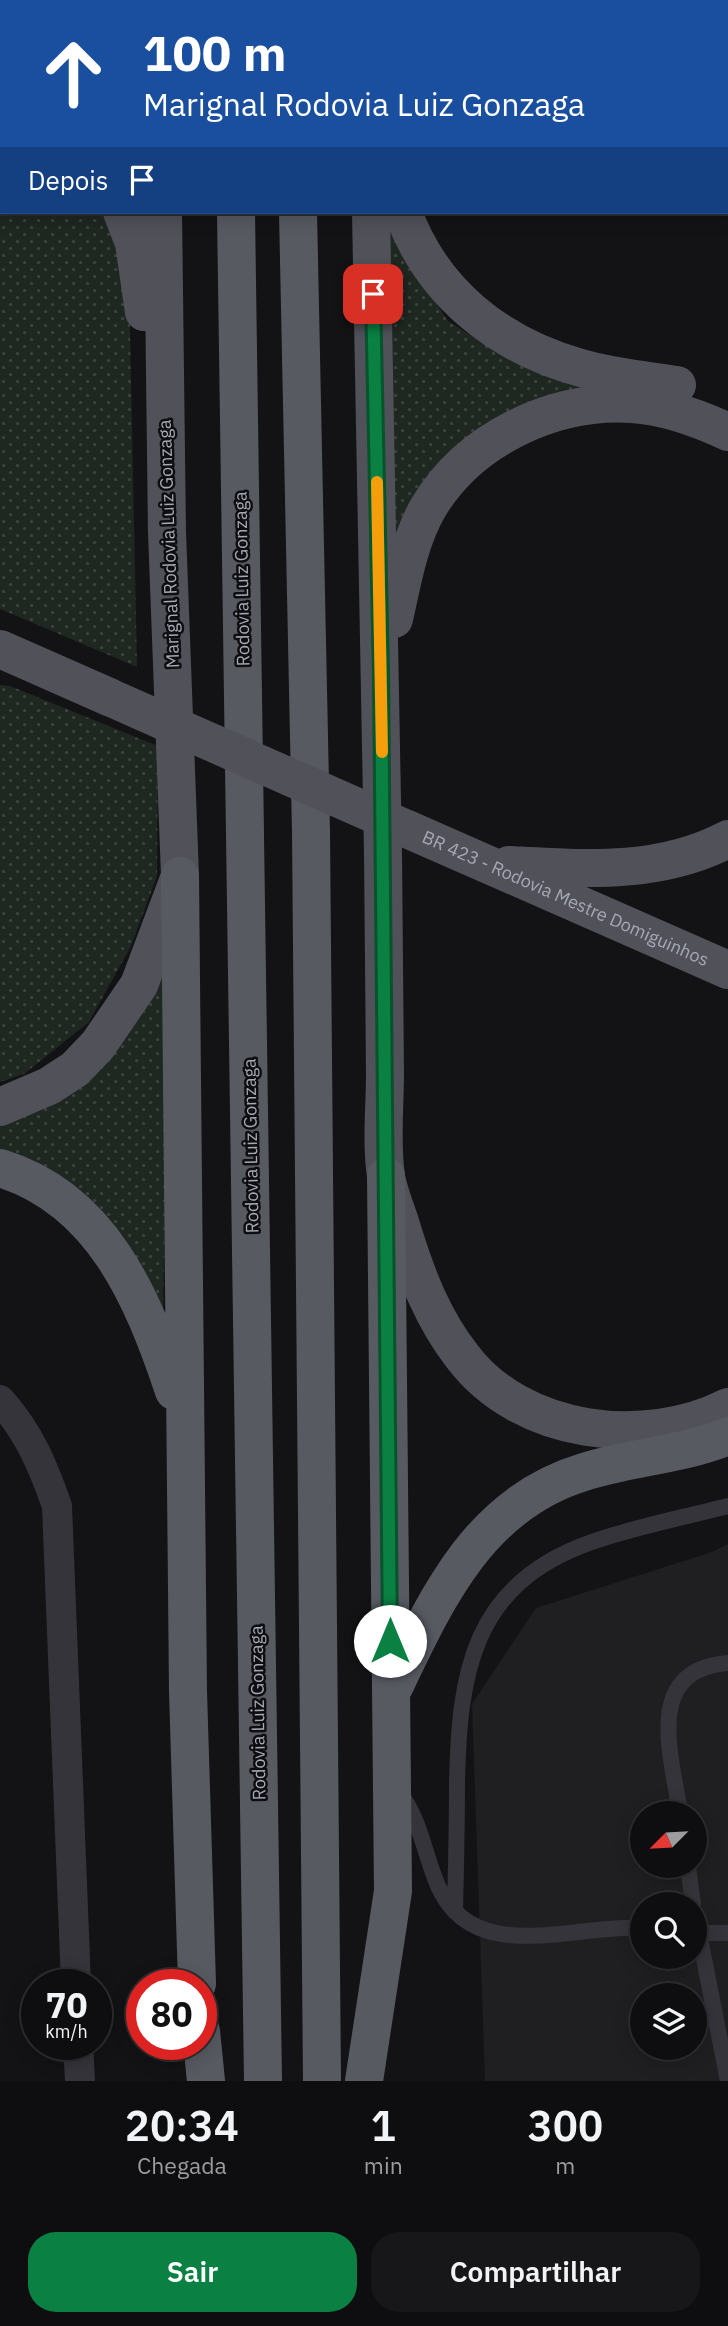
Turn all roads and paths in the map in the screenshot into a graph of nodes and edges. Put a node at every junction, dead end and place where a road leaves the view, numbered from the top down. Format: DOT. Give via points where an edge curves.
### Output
graph roads {
  1 [pos="123,214"];
  2 [pos="163,214"];
  3 [pos="236,214"];
  4 [pos="298,214"];
  5 [pos="371,214"];
  6 [pos="404,214"];
  7 [pos="728,404"];
  8 [pos="728,432"];
  9 [pos="167,532"];
  10 [pos="0,649"];
  11 [pos="0,670"];
  12 [pos="57,673"];
  13 [pos="381,676"];
  14 [pos="728,839"];
  15 [pos="486,864"];
  16 [pos="180,876"];
  17 [pos="650,937"];
  18 [pos="728,970"];
  19 [pos="728,998"];
  20 [pos="0,1107"];
  21 [pos="0,1168"];
  22 [pos="386,1176"];
  23 [pos="0,1401"];
  24 [pos="728,1406"];
  25 [pos="185,1425"];
  26 [pos="728,1436"];
  27 [pos="728,1506"];
  28 [pos="728,1663"];
  29 [pos="390,1696"];
  30 [pos="391,1782"];
  31 [pos="678,1801"];
  32 [pos="455,1912"];
  33 [pos="630,1929"];
  34 [pos="707,1933"];
  35 [pos="728,1933"];
  36 [pos="75,1969"];
  37 [pos="197,1969"];
  38 [pos="704,1969"];
  39 [pos="79,2060"];
  40 [pos="204,2060"];
  41 [pos="80,2081"];
  42 [pos="206,2081"];
  43 [pos="262,2081"];
  44 [pos="322,2081"];
  45 [pos="365,2081"];
  46 [pos="728,2081"];
  1 -- 9 [label="main road" via="134,243 140,282"];
  2 -- 9 [label="main road, Marignal Rodovia Luiz Gonzaga"];
  3 -- 43 [label="highway, Rodovia Luiz Gonzaga"];
  4 -- 44 [label="highway" via="311,846"];
  5 -- 13 [label="main road"];
  6 -- 7 [label="main road" via="429,264 453,295 512,343 583,369 676,385"];
  8 -- 13 [label="main road" via="662,408 593,404 517,427 481,450 450,478 428,508 404,574"];
  9 -- 16 [label="main road, Marignal Rodovia Luiz Gonzaga"];
  10 -- 12 [label="main road, BR 423 - Rodovia Mestre Domiguinhos"];
  11 -- 12 [label="main road"];
  12 -- 15 [label="main road, BR 423 - Rodovia Mestre Domiguinhos, bridge"];
  13 -- 22 [label="main road"];
  14 -- 15 [label="main road" via="676,860 641,866"];
  15 -- 17 [label="main road, BR 423 - Rodovia Mestre Domiguinhos"];
  16 -- 20 [label="main road" via="139,985 98,1045 50,1086"];
  16 -- 25 [label="highway"];
  17 -- 18 [label="main road, BR 423 - Rodovia Mestre Domiguinhos"];
  17 -- 19 [label="main road"];
  21 -- 25 [label="highway" via="27,1177 95,1229 140,1299"];
  22 -- 24 [label="main road" via="418,1278 437,1320 464,1360 499,1392 578,1426 627,1430 704,1419"];
  22 -- 29 [label="highway"];
  23 -- 36 [label="street" via="22,1424 57,1506"];
  25 -- 37 [label="highway"];
  26 -- 29 [label="highway" via="583,1472 520,1502 475,1544 448,1581"];
  27 -- 32 [label="lane" via="588,1543 542,1566 512,1588 484,1626 466,1673 458,1741"];
  28 -- 31 [label="lane" via="709,1665 687,1676 673,1694 667,1717"];
  29 -- 30 [label="highway"];
  30 -- 32 [label="lane" via="418,1822 439,1888"];
  30 -- 45 [label="highway" via="393,1891"];
  32 -- 33 [label="lane" via="474,1928 494,1935"];
  34 -- 35 [label="lane"];
  38 -- 46 [label="lane"];
  39 -- 41 [label="street"];
  40 -- 42 [label="highway"];
}
